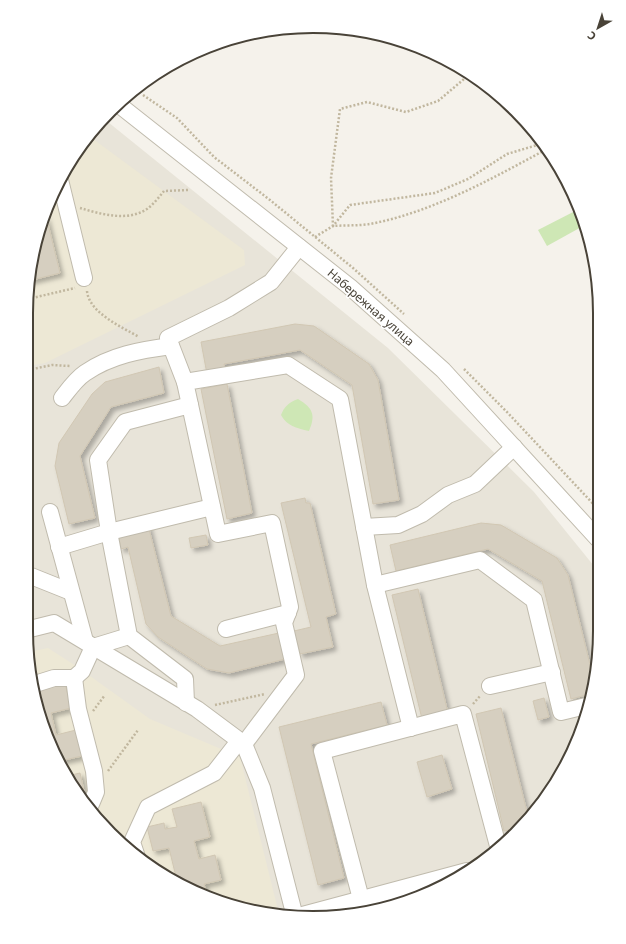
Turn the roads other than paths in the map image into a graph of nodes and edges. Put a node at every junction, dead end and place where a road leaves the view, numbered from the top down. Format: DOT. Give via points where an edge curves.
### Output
graph roads {
  1 [pos="122,108"];
  2 [pos="62,189"];
  3 [pos="299,247"];
  4 [pos="85,281"];
  5 [pos="164,347"];
  6 [pos="185,382"];
  7 [pos="62,398"];
  8 [pos="190,405"];
  9 [pos="514,447"];
  10 [pos="212,507"];
  11 [pos="50,512"];
  12 [pos="364,527"];
  13 [pos="109,532"];
  14 [pos="593,534"];
  15 [pos="59,547"];
  16 [pos="33,577"];
  17 [pos="375,585"];
  18 [pos="71,592"];
  19 [pos="288,613"];
  20 [pos="33,628"];
  21 [pos="226,629"];
  22 [pos="129,636"];
  23 [pos="89,644"];
  24 [pos="552,672"];
  25 [pos="74,678"];
  26 [pos="38,683"];
  27 [pos="490,686"];
  28 [pos="191,706"];
  29 [pos="582,707"];
  30 [pos="411,728"];
  31 [pos="241,742"];
  32 [pos="92,802"];
  33 [pos="497,843"];
  34 [pos="133,846"];
  35 [pos="447,876"];
  36 [pos="361,899"];
  37 [pos="293,910"];
  38 [pos="318,911"];
  1 -- 3 [label="street, Набережная улица"];
  2 -- 4 [label="street"];
  3 -- 5 [label="street" via="271,282 229,308 168,338"];
  3 -- 9 [label="street, Набережная улица" via="350,286 443,370"];
  5 -- 6 [label="street"];
  5 -- 7 [label="street" via="117,356 85,373"];
  6 -- 8 [label="street"];
  6 -- 12 [label="street" via="288,365 340,399"];
  8 -- 10 [label="street"];
  8 -- 13 [label="street" via="125,422 98,460"];
  9 -- 12 [label="street" via="475,484 448,495 422,514 398,525"];
  9 -- 14 [label="street, Набережная улица"];
  10 -- 13 [label="street"];
  10 -- 19 [label="street" via="218,534 272,523 290,608"];
  11 -- 15 [label="street"];
  12 -- 17 [label="street"];
  13 -- 15 [label="street"];
  13 -- 22 [label="street"];
  15 -- 18 [label="street"];
  16 -- 18 [label="street"];
  17 -- 24 [label="street" via="480,560 534,600"];
  17 -- 30 [label="street"];
  18 -- 23 [label="street"];
  19 -- 21 [label="street"];
  19 -- 31 [label="street" via="284,623 296,675"];
  20 -- 23 [label="street" via="54,623"];
  22 -- 23 [label="street"];
  22 -- 28 [label="street" via="185,679"];
  23 -- 25 [label="street" via="82,671"];
  23 -- 28 [label="street"];
  24 -- 27 [label="street"];
  24 -- 29 [label="street" via="561,712"];
  25 -- 26 [label="street" via="54,678"];
  25 -- 32 [label="street" via="78,709 94,771 96,792"];
  28 -- 31 [label="street"];
  30 -- 33 [label="street" via="463,714"];
  30 -- 36 [label="street" via="322,751"];
  31 -- 34 [label="street" via="214,773 148,807 132,842"];
  31 -- 37 [label="street" via="262,788"];
  35 -- 36 [label="street"];
  36 -- 38 [label="street"];
}
